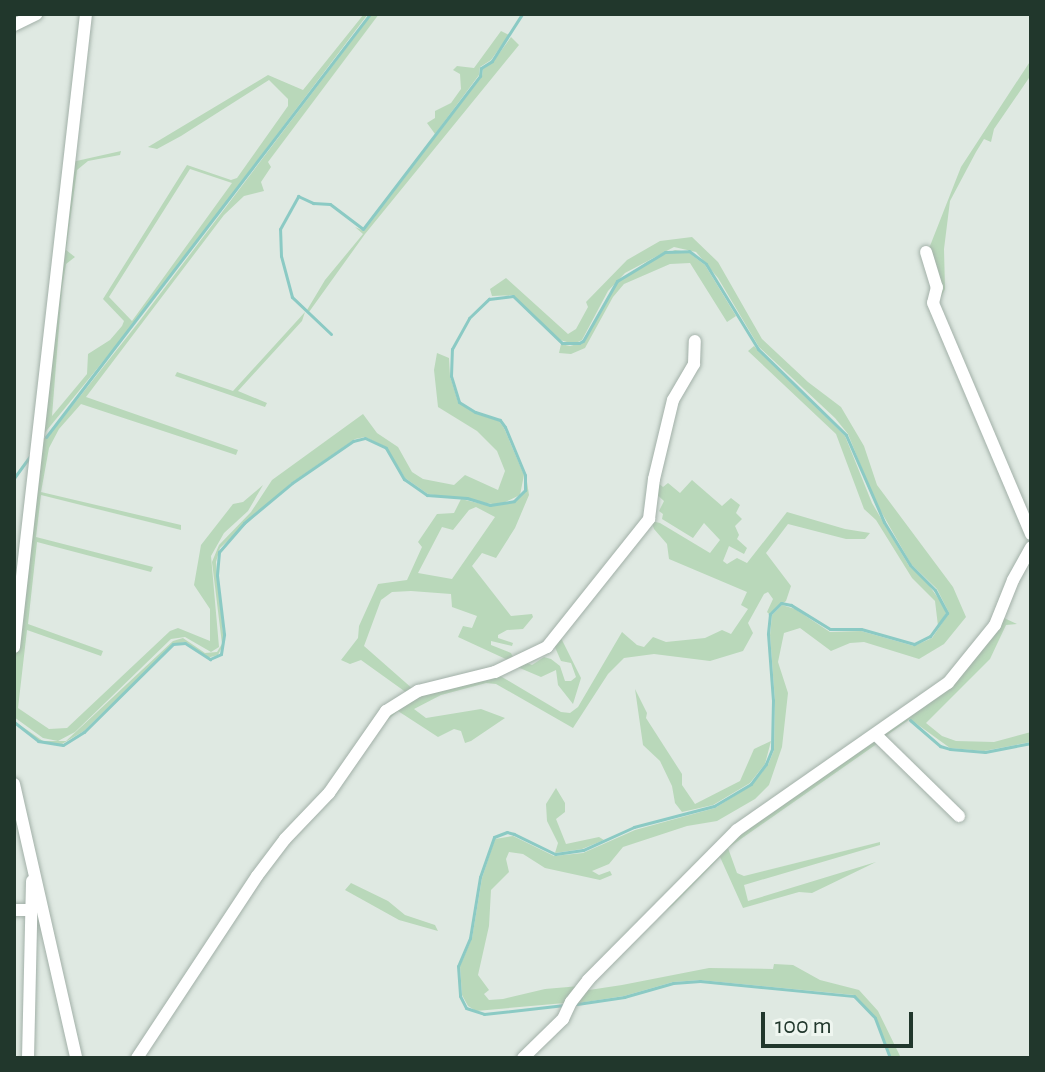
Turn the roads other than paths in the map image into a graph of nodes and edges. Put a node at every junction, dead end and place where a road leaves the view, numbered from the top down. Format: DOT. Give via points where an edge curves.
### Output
graph roads {
  1 [pos="37,14"];
  2 [pos="86,14"];
  3 [pos="14,25"];
  4 [pos="926,252"];
  5 [pos="695,341"];
  6 [pos="1031,534"];
  7 [pos="1031,548"];
  8 [pos="14,647"];
  9 [pos="876,735"];
  10 [pos="14,784"];
  11 [pos="959,816"];
  12 [pos="36,874"];
  13 [pos="14,910"];
  14 [pos="31,910"];
  15 [pos="28,1058"];
  16 [pos="76,1058"];
  17 [pos="137,1058"];
  18 [pos="523,1058"];
  1 -- 3 [label="street"];
  2 -- 8 [label="street"];
  4 -- 6 [label="street" via="937,287 933,303"];
  5 -- 17 [label="street" via="694,364 673,400 649,519 547,647 495,672 418,691 386,711 329,793 257,876"];
  7 -- 9 [label="street" via="995,625 969,661 934,695"];
  9 -- 11 [label="street"];
  9 -- 18 [label="street" via="720,845 588,980 563,1019"];
  10 -- 12 [label="street"];
  12 -- 14 [label="street"];
  12 -- 16 [label="street"];
  13 -- 14 [label="street"];
  14 -- 15 [label="street"];
}
